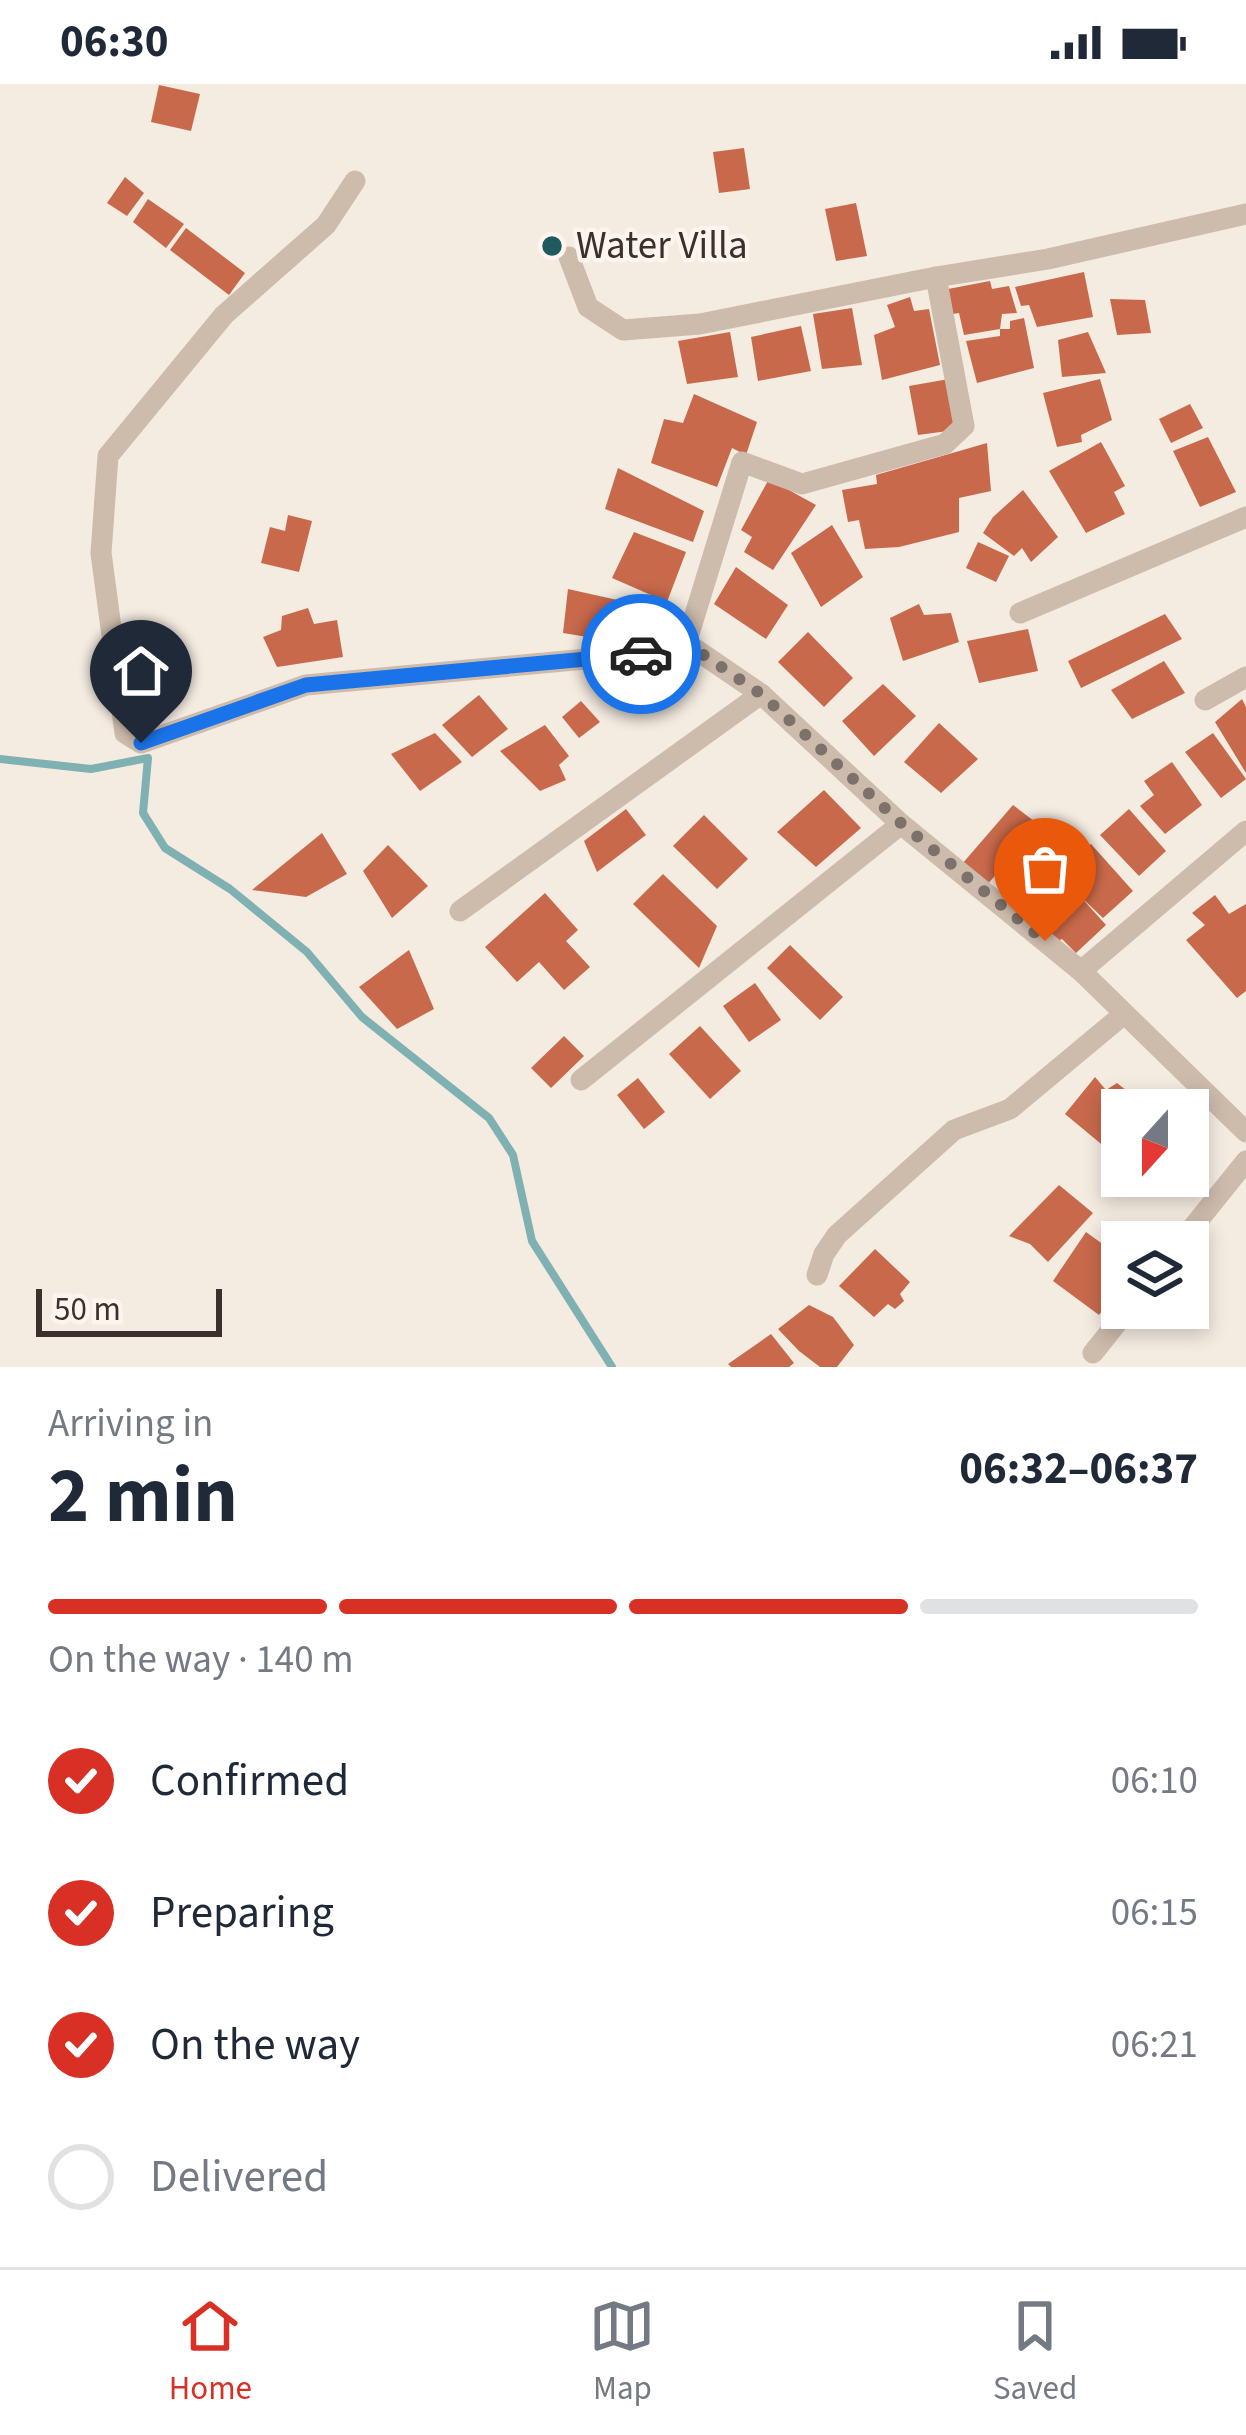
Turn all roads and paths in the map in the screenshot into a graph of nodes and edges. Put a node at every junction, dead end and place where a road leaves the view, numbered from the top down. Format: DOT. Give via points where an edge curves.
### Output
graph roads {
  1 [pos="355,181"];
  2 [pos="1246,214"];
  3 [pos="569,256"];
  4 [pos="936,277"];
  5 [pos="1246,517"];
  6 [pos="1020,613"];
  7 [pos="684,650"];
  8 [pos="1246,677"];
  9 [pos="761,694"];
  10 [pos="1205,700"];
  11 [pos="902,824"];
  12 [pos="1246,831"];
  13 [pos="460,911"];
  14 [pos="1081,971"];
  15 [pos="1124,1014"];
  16 [pos="580,1080"];
  17 [pos="1246,1132"];
  18 [pos="1246,1161"];
  19 [pos="1198,1221"];
  20 [pos="817,1275"];
  21 [pos="1112,1329"];
  22 [pos="1093,1353"];
  1 -- 7 [label="street" via="326,225 224,315 109,456 101,553 124,733 141,743 306,685"];
  2 -- 4 [label="street"];
  3 -- 4 [label="street" via="588,307 622,330 700,324"];
  4 -- 7 [label="street" via="964,426 944,444 802,484 742,462"];
  5 -- 6 [label="street"];
  7 -- 9 [label="street" via="695,649"];
  8 -- 10 [label="street"];
  9 -- 11 [label="street"];
  9 -- 13 [label="street"];
  11 -- 14 [label="street"];
  11 -- 16 [label="street"];
  12 -- 14 [label="street"];
  14 -- 15 [label="street"];
  15 -- 17 [label="street"];
  15 -- 20 [label="street" via="1010,1109 954,1130 837,1235"];
  18 -- 19 [label="street"];
  21 -- 22 [label="street"];
}
